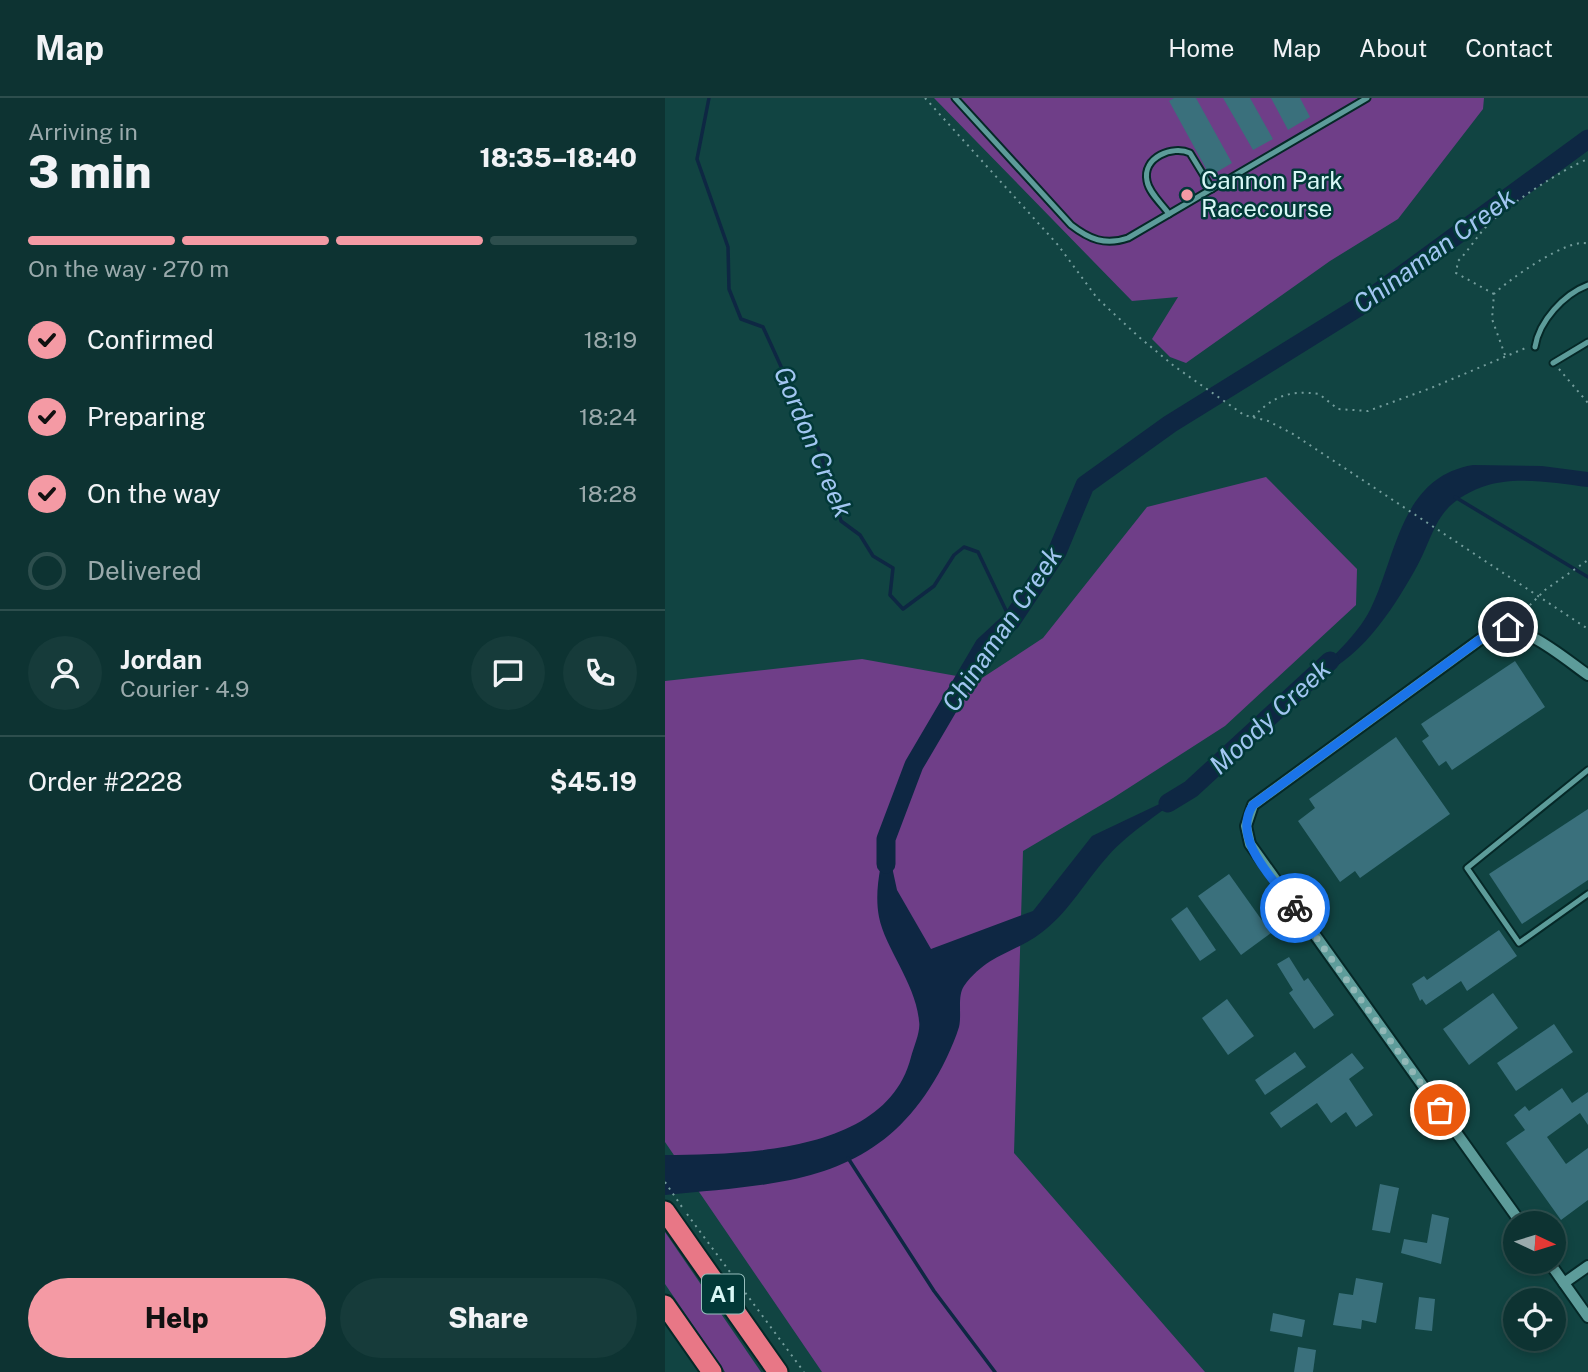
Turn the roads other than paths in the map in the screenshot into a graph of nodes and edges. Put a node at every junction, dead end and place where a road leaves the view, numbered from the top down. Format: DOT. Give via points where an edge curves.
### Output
graph roads {
  1 [pos="955,98"];
  2 [pos="1367,98"];
  3 [pos="1212,189"];
  4 [pos="1169,214"];
  5 [pos="1588,285"];
  6 [pos="1588,342"];
  7 [pos="1535,347"];
  8 [pos="1553,363"];
  9 [pos="1588,675"];
  10 [pos="1588,770"];
  11 [pos="1588,894"];
  12 [pos="1512,1211"];
  13 [pos="673,1213"];
  14 [pos="1588,1266"];
  15 [pos="1558,1274"];
  16 [pos="1564,1283"];
  17 [pos="665,1305"];
  18 [pos="1588,1317"];
  19 [pos="712,1372"];
  20 [pos="778,1372"];
  1 -- 4 [label="lane" via="1042,197 1090,238 1118,242"];
  2 -- 3 [label="lane"];
  3 -- 4 [label="lane"];
  3 -- 4 [label="lane" via="1190,153 1179,150 1159,156 1147,170 1147,183"];
  5 -- 7 [label="lane" via="1573,292 1552,313"];
  6 -- 8 [label="lane"];
  9 -- 12 [label="street" via="1510,628 1493,630 1253,805 1246,827 1250,844"];
  10 -- 11 [label="lane" via="1467,868 1519,943"];
  13 -- 20 [label="highway, A1"];
  14 -- 16 [label="street"];
  15 -- 16 [label="street"];
  16 -- 18 [label="street"];
  17 -- 19 [label="highway, A1"];
}
